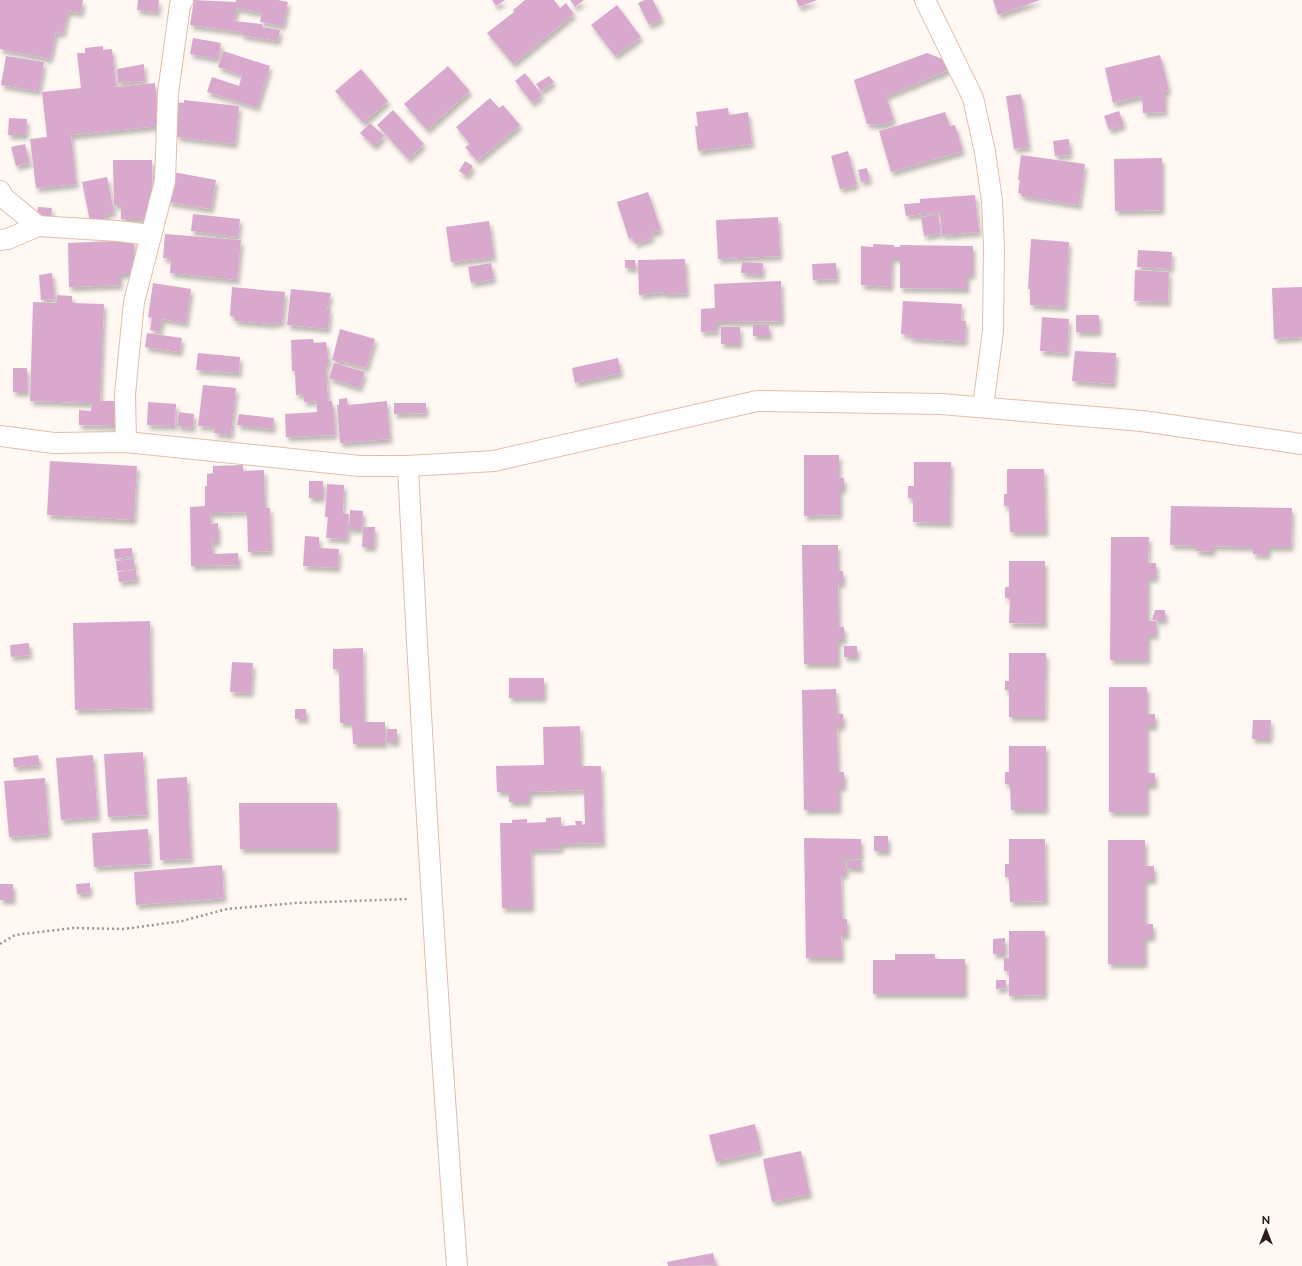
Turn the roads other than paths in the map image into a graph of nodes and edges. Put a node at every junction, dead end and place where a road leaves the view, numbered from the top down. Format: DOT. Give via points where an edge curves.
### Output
graph roads {
  1 [pos="183,0"];
  2 [pos="924,0"];
  3 [pos="0,191"];
  4 [pos="38,226"];
  5 [pos="151,235"];
  6 [pos="0,240"];
  7 [pos="983,408"];
  8 [pos="0,436"];
  9 [pos="126,442"];
  10 [pos="1302,444"];
  11 [pos="408,466"];
  12 [pos="457,1266"];
  1 -- 5 [label="street" via="180,5 168,93 165,181"];
  2 -- 7 [label="street" via="973,98 985,152 992,209 994,331"];
  3 -- 4 [label="street" via="4,198"];
  4 -- 5 [label="street"];
  4 -- 6 [label="street"];
  5 -- 9 [label="street" via="134,302 125,394"];
  7 -- 10 [label="street" via="1142,421"];
  7 -- 11 [label="street" via="940,404 757,401 494,461"];
  8 -- 9 [label="street" via="54,443"];
  9 -- 11 [label="street" via="360,466"];
  11 -- 12 [label="street" via="431,898"];
}
